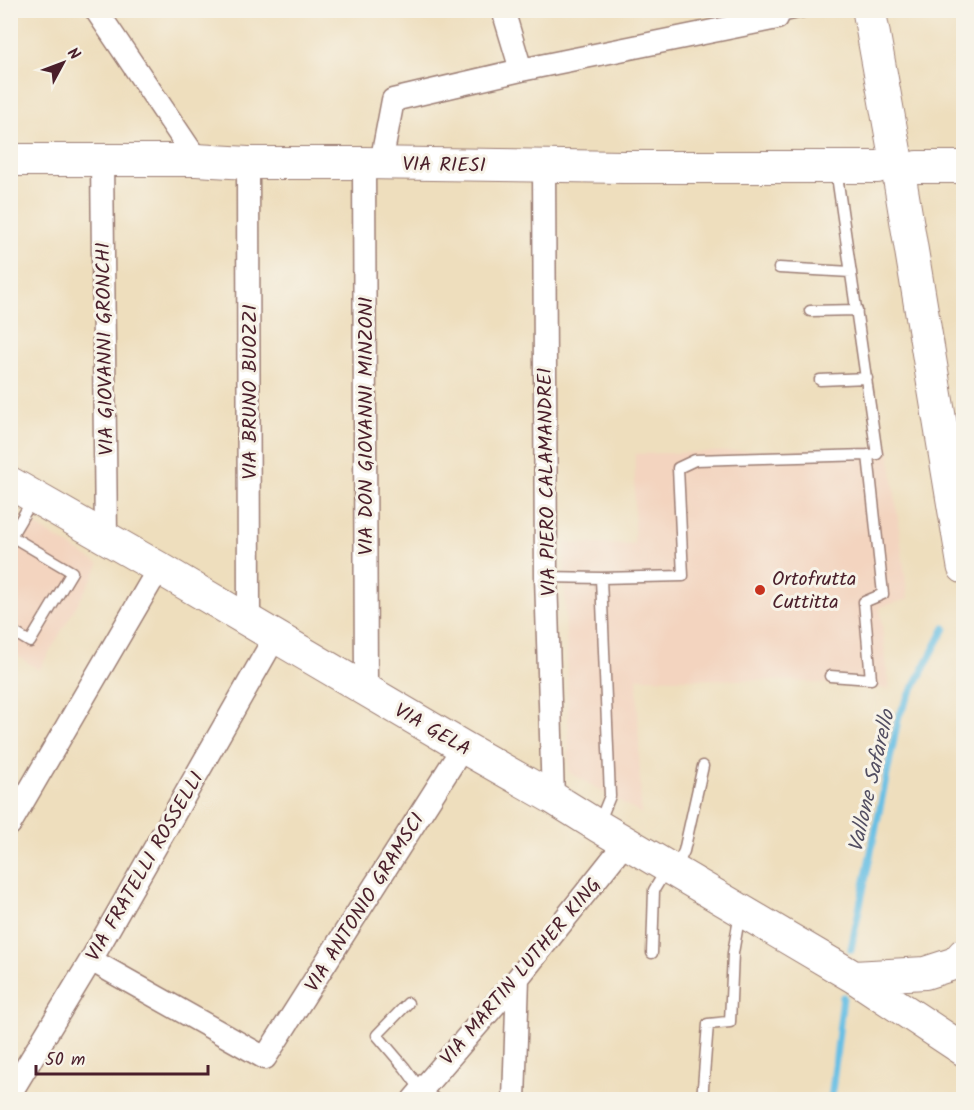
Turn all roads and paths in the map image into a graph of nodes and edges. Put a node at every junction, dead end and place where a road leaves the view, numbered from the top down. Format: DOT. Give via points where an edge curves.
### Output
graph roads {
  1 [pos="96,10"];
  2 [pos="503,10"];
  3 [pos="812,10"];
  4 [pos="776,14"];
  5 [pos="870,14"];
  6 [pos="521,70"];
  7 [pos="10,160"];
  8 [pos="102,160"];
  9 [pos="197,160"];
  10 [pos="248,163"];
  11 [pos="373,163"];
  12 [pos="544,166"];
  13 [pos="836,167"];
  14 [pos="877,167"];
  15 [pos="916,167"];
  16 [pos="963,167"];
  17 [pos="779,268"];
  18 [pos="851,272"];
  19 [pos="857,310"];
  20 [pos="810,311"];
  21 [pos="867,378"];
  22 [pos="820,380"];
  23 [pos="868,455"];
  24 [pos="23,490"];
  25 [pos="11,537"];
  26 [pos="106,538"];
  27 [pos="963,567"];
  28 [pos="159,568"];
  29 [pos="546,577"];
  30 [pos="601,578"];
  31 [pos="262,629"];
  32 [pos="10,630"];
  33 [pos="830,676"];
  34 [pos="366,690"];
  35 [pos="462,747"];
  36 [pos="703,766"];
  37 [pos="553,798"];
  38 [pos="10,824"];
  39 [pos="598,826"];
  40 [pos="626,842"];
  41 [pos="671,869"];
  42 [pos="741,910"];
  43 [pos="652,953"];
  44 [pos="91,960"];
  45 [pos="961,960"];
  46 [pos="854,977"];
  47 [pos="518,978"];
  48 [pos="408,1003"];
  49 [pos="931,1028"];
  50 [pos="963,1034"];
  51 [pos="963,1050"];
  52 [pos="10,1094"];
  53 [pos="424,1096"];
  54 [pos="514,1100"];
  55 [pos="702,1100"];
  1 -- 9 [label="street"];
  2 -- 6 [label="street"];
  3 -- 4 [label="lane"];
  4 -- 6 [label="street"];
  5 -- 27 [label="main road"];
  6 -- 11 [label="street, VIA DON GIOVANNI MINZONI" via="393,100"];
  7 -- 8 [label="main road, VIA RIESI"];
  8 -- 9 [label="main road, VIA RIESI"];
  8 -- 26 [label="street, VIA GIOVANNI GRONCHI"];
  9 -- 10 [label="main road, VIA RIESI"];
  10 -- 11 [label="main road, VIA RIESI"];
  10 -- 31 [label="street, VIA BRUNO BUOZZI"];
  11 -- 12 [label="main road, VIA RIESI"];
  11 -- 34 [label="street, VIA DON GIOVANNI MINZONI"];
  12 -- 13 [label="main road, VIA RIESI"];
  12 -- 29 [label="street, VIA PIERO CALAMANDREI"];
  13 -- 14 [label="main road, VIA RIESI"];
  13 -- 18 [label="lane"];
  15 -- 16 [label="main road"];
  17 -- 18 [label="lane"];
  18 -- 19 [label="lane"];
  19 -- 20 [label="lane"];
  19 -- 21 [label="lane"];
  21 -- 22 [label="lane"];
  21 -- 23 [label="lane" via="877,454"];
  23 -- 30 [label="lane" via="695,460 678,468 683,576"];
  23 -- 33 [label="lane" via="884,594 864,602 871,679"];
  24 -- 25 [label="lane"];
  24 -- 26 [label="main road, VIA GELA"];
  25 -- 32 [label="lane" via="72,572 30,642"];
  26 -- 28 [label="main road, VIA GELA"];
  28 -- 31 [label="main road, VIA GELA"];
  28 -- 38 [label="street"];
  29 -- 30 [label="lane"];
  29 -- 37 [label="street, VIA PIERO CALAMANDREI"];
  30 -- 39 [label="lane" via="610,796"];
  31 -- 34 [label="main road, VIA GELA"];
  31 -- 44 [label="street, VIA FRATELLI ROSSELLI"];
  34 -- 35 [label="main road, VIA GELA"];
  35 -- 37 [label="main road, VIA GELA"];
  35 -- 44 [label="street, VIA ANTONIO GRAMSCI" via="265,1058"];
  36 -- 41 [label="lane" via="684,851"];
  37 -- 39 [label="main road, VIA GELA"];
  39 -- 40 [label="main road, VIA GELA"];
  40 -- 41 [label="main road, VIA GELA"];
  40 -- 47 [label="street, VIA MARTIN LUTHER KING"];
  41 -- 42 [label="main road, VIA GELA"];
  41 -- 43 [label="lane" via="654,890"];
  42 -- 46 [label="main road, VIA GELA"];
  42 -- 55 [label="lane" via="733,953 730,1022 708,1024"];
  44 -- 52 [label="street, VIA FRATELLI ROSSELLI"];
  45 -- 46 [label="main road" via="926,973"];
  46 -- 49 [label="main road, VIA GELA"];
  47 -- 53 [label="street, VIA MARTIN LUTHER KING"];
  47 -- 54 [label="street"];
  48 -- 53 [label="lane" via="377,1035"];
  49 -- 50 [label="main road"];
  49 -- 51 [label="main road, VIA GELA"];
}
